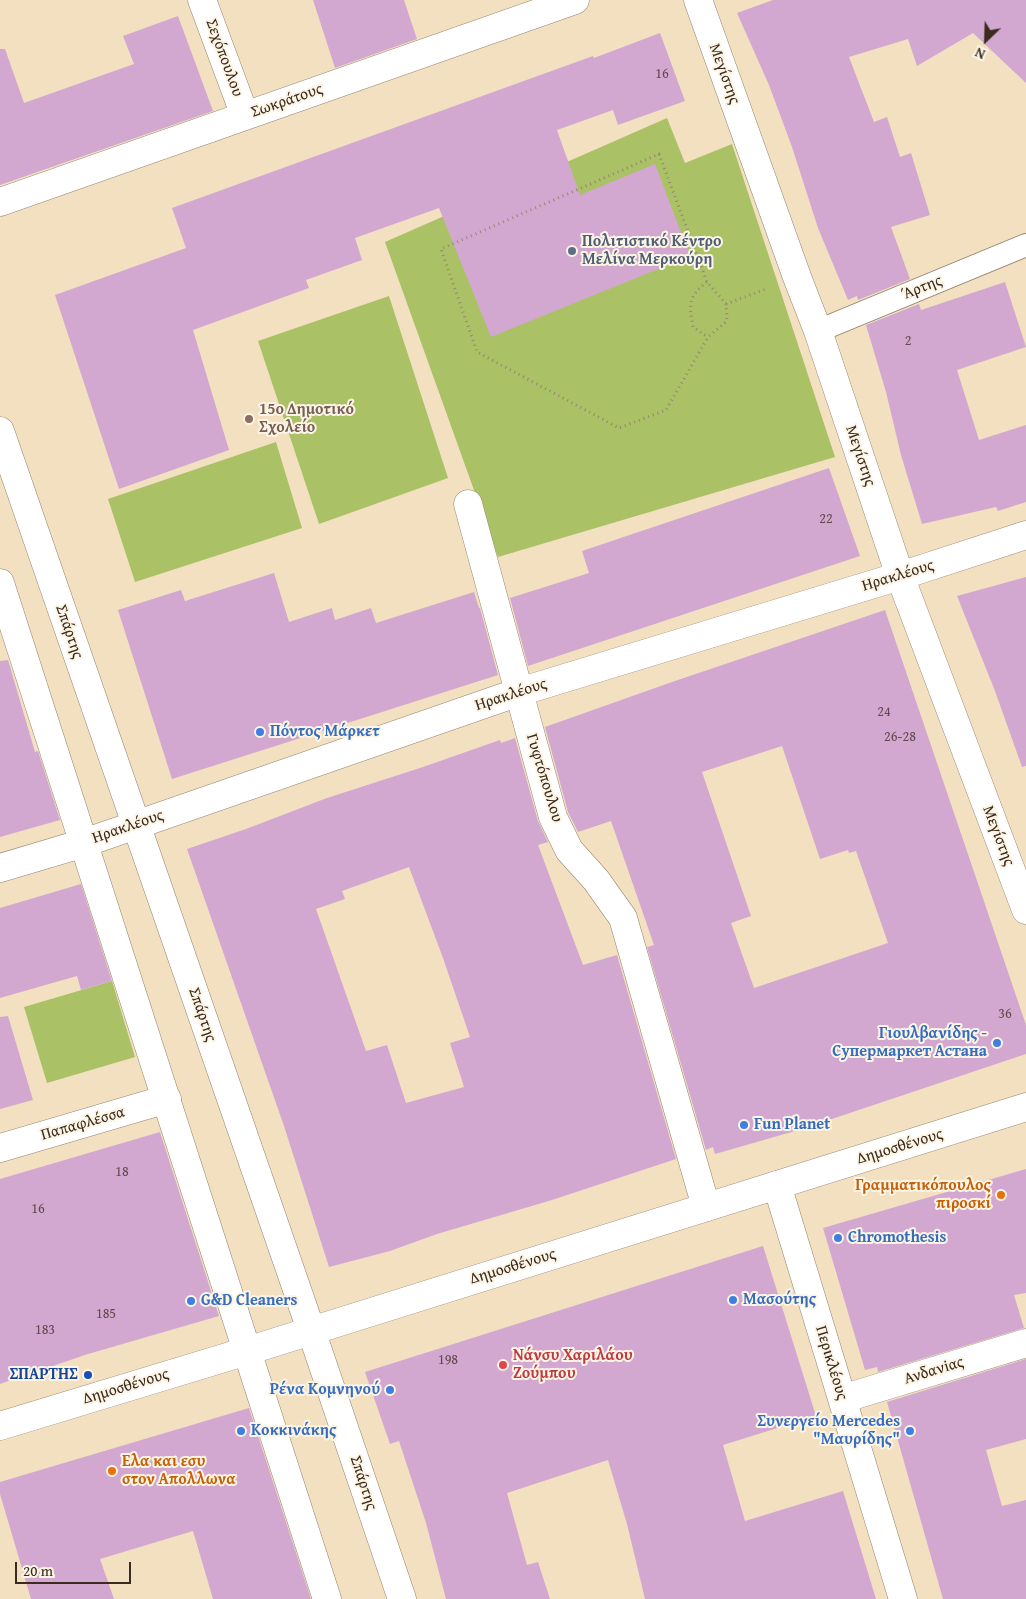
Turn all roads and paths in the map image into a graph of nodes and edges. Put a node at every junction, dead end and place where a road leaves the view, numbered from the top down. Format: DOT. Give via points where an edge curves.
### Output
graph roads {
  1 [pos="202,0"];
  2 [pos="575,0"];
  3 [pos="698,0"];
  4 [pos="245,116"];
  5 [pos="0,202"];
  6 [pos="1026,245"];
  7 [pos="797,277"];
  8 [pos="707,282"];
  9 [pos="726,304"];
  10 [pos="818,331"];
  11 [pos="708,337"];
  12 [pos="0,431"];
  13 [pos="468,504"];
  14 [pos="1026,535"];
  15 [pos="900,576"];
  16 [pos="0,583"];
  17 [pos="519,692"];
  18 [pos="137,824"];
  19 [pos="84,842"];
  20 [pos="0,868"];
  21 [pos="1026,910"];
  22 [pos="166,1100"];
  23 [pos="1026,1107"];
  24 [pos="0,1148"];
  25 [pos="777,1185"];
  26 [pos="706,1207"];
  27 [pos="311,1330"];
  28 [pos="1026,1343"];
  29 [pos="248,1351"];
  30 [pos="842,1399"];
  31 [pos="0,1426"];
  32 [pos="327,1599"];
  33 [pos="402,1599"];
  34 [pos="902,1599"];
  1 -- 4 [label="street, Σεχόπουλου"];
  2 -- 4 [label="street, Σωκράτους"];
  3 -- 7 [label="street, Μεγίστης"];
  4 -- 5 [label="street, Σωκράτους"];
  6 -- 10 [label="lane, Άρτης"];
  7 -- 9 [label="path"];
  7 -- 10 [label="street, Μεγίστης"];
  8 -- 9 [label="path"];
  8 -- 11 [label="path" via="696,291 689,308 693,327"];
  8 -- 11 [label="path" via="659,154 441,249 478,352 619,428 666,410"];
  9 -- 11 [label="path" via="727,321"];
  10 -- 15 [label="street, Μεγίστης"];
  12 -- 18 [label="street, Σπάρτης"];
  13 -- 17 [label="street, Γυφτόπουλου"];
  14 -- 15 [label="street, Ηρακλέους"];
  15 -- 17 [label="street, Ηρακλέους"];
  15 -- 21 [label="street, Μεγίστης"];
  16 -- 19 [label="street"];
  17 -- 18 [label="street, Ηρακλέους"];
  17 -- 26 [label="street, Γυφτόπουλου" via="553,817 570,850 623,918"];
  18 -- 19 [label="street, Ηρακλέους"];
  18 -- 27 [label="street, Σπάρτης"];
  19 -- 20 [label="street, Ηρακλέους"];
  19 -- 22 [label="street"];
  22 -- 24 [label="street, Παπαφλέσσα"];
  22 -- 29 [label="street"];
  23 -- 25 [label="street, Δημοσθένους"];
  25 -- 26 [label="street, Δημοσθένους"];
  25 -- 30 [label="street, Περικλέους"];
  26 -- 27 [label="street, Δημοσθένους"];
  27 -- 29 [label="street, Δημοσθένους"];
  27 -- 33 [label="street, Σπάρτης"];
  28 -- 30 [label="street, Ανδανiας"];
  29 -- 31 [label="street, Δημοσθένους"];
  29 -- 32 [label="street"];
  30 -- 34 [label="street, Περικλέους"];
}
